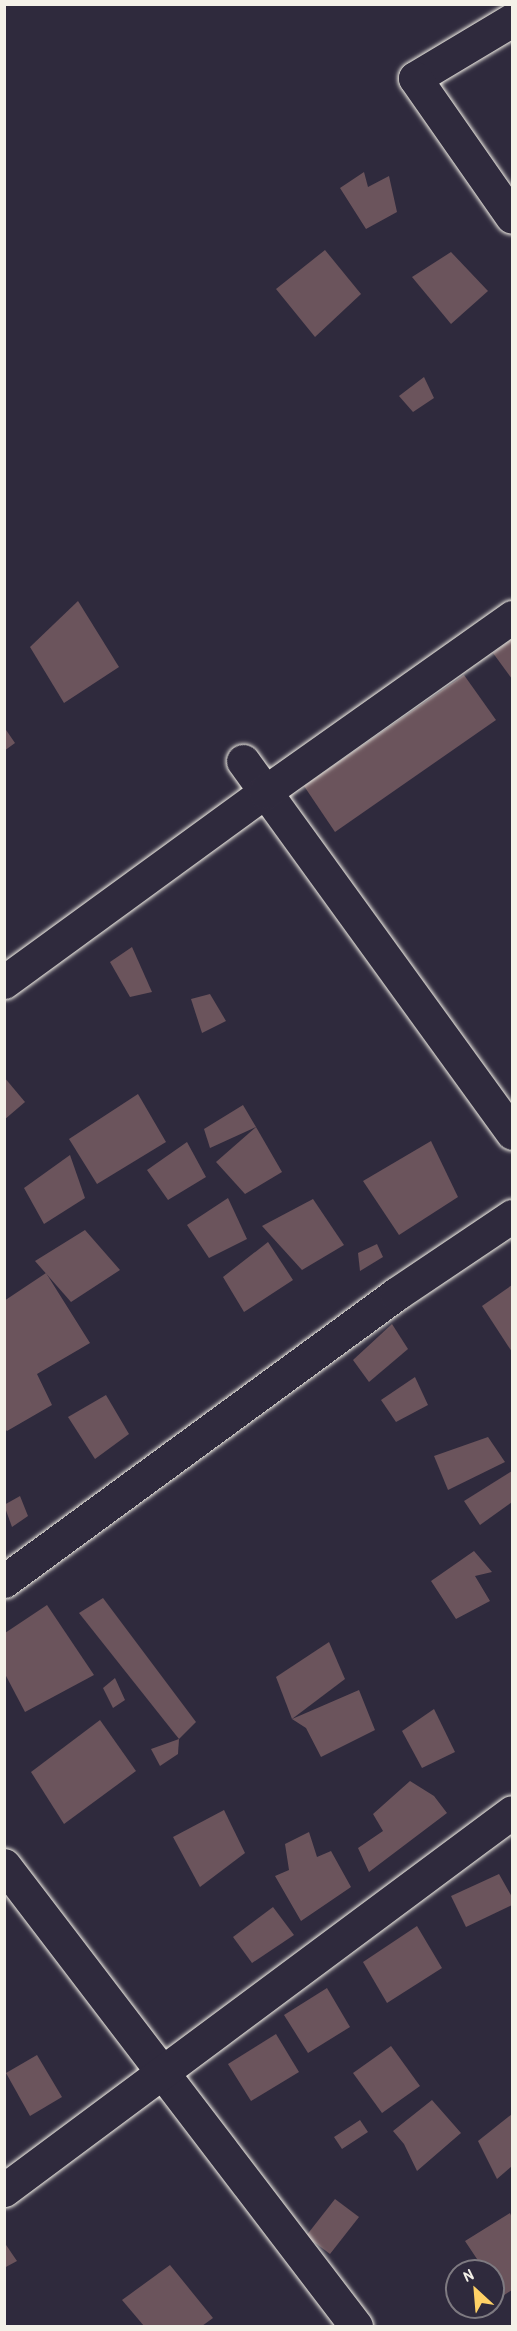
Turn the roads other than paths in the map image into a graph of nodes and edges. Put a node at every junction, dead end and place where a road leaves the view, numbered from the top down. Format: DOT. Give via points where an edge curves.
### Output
graph roads {
  1 [pos="513,20"];
  2 [pos="513,217"];
  3 [pos="513,617"];
  4 [pos="243,761"];
  5 [pos="265,792"];
  6 [pos="4,982"];
  7 [pos="513,1133"];
  8 [pos="513,1216"];
  9 [pos="4,1581"];
  10 [pos="513,1812"];
  11 [pos="4,1865"];
  12 [pos="164,2071"];
  13 [pos="4,2190"];
  14 [pos="356,2326"];
  1 -- 2 [label="street" via="415,78"];
  3 -- 5 [label="street"];
  4 -- 5 [label="street"];
  5 -- 6 [label="street"];
  5 -- 7 [label="street"];
  8 -- 9 [label="street" via="396,1294"];
  10 -- 12 [label="street"];
  11 -- 12 [label="street"];
  12 -- 13 [label="street"];
  12 -- 14 [label="street"];
}
